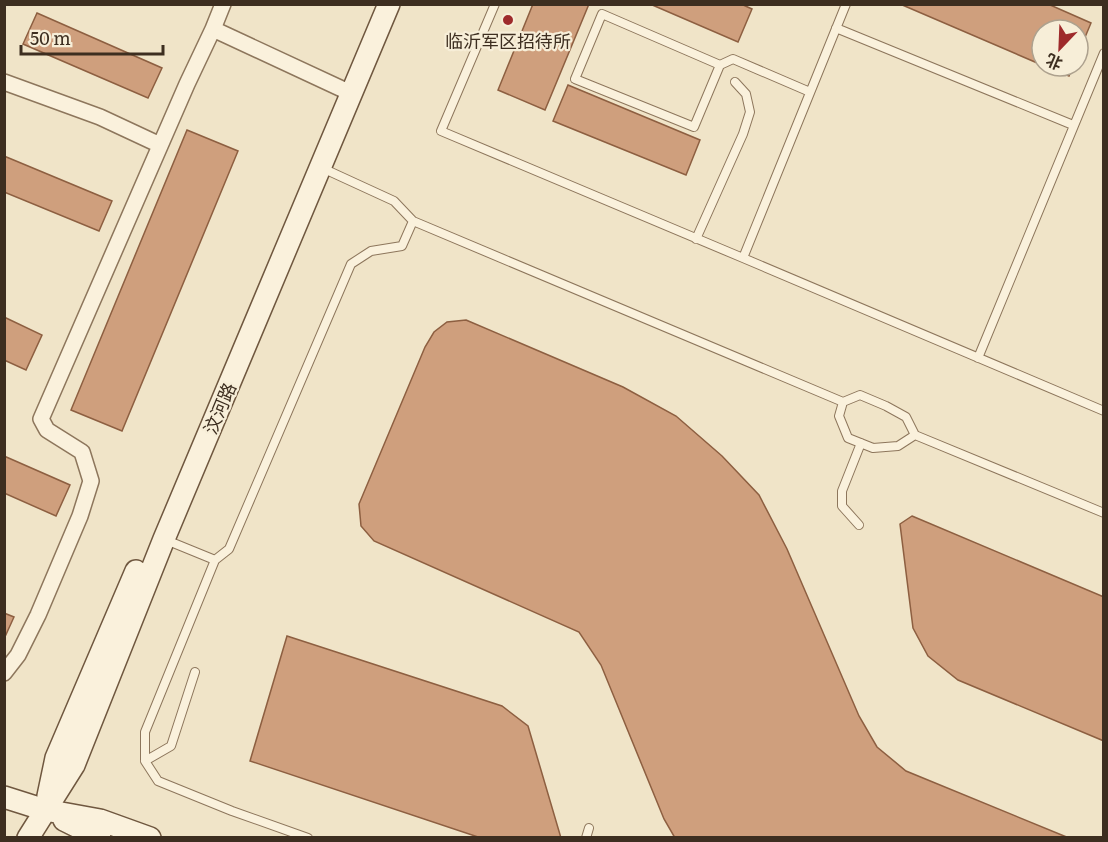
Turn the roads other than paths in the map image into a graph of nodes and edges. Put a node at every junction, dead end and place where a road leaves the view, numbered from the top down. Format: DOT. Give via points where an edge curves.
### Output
graph roads {
  1 [pos="223,4"];
  2 [pos="378,4"];
  3 [pos="389,4"];
  4 [pos="495,4"];
  5 [pos="846,4"];
  6 [pos="213,28"];
  7 [pos="836,28"];
  8 [pos="1104,53"];
  9 [pos="720,66"];
  10 [pos="4,82"];
  11 [pos="735,82"];
  12 [pos="342,89"];
  13 [pos="810,92"];
  14 [pos="1073,125"];
  15 [pos="160,145"];
  16 [pos="320,167"];
  17 [pos="413,221"];
  18 [pos="696,239"];
  19 [pos="742,258"];
  20 [pos="978,358"];
  21 [pos="843,402"];
  22 [pos="1104,411"];
  23 [pos="915,435"];
  24 [pos="861,443"];
  25 [pos="1104,513"];
  26 [pos="859,525"];
  27 [pos="164,539"];
  28 [pos="215,560"];
  29 [pos="195,672"];
  30 [pos="4,673"];
  31 [pos="145,761"];
  32 [pos="4,789"];
  33 [pos="4,797"];
  34 [pos="45,810"];
  35 [pos="589,828"];
  36 [pos="28,837"];
  37 [pos="38,837"];
  38 [pos="100,837"];
  39 [pos="150,837"];
  40 [pos="308,837"];
  41 [pos="586,837"];
  1 -- 6 [label="street"];
  2 -- 12 [label="street, 汶河路"];
  3 -- 16 [label="street, 汶河路"];
  4 -- 18 [label="lane" via="441,131"];
  5 -- 7 [label="lane"];
  6 -- 12 [label="street"];
  6 -- 15 [label="street"];
  7 -- 13 [label="lane"];
  7 -- 14 [label="lane"];
  8 -- 14 [label="lane"];
  9 -- 9 [label="lane" via="602,14 575,79 694,127"];
  9 -- 13 [label="lane" via="732,59"];
  10 -- 15 [label="street" via="100,117"];
  11 -- 18 [label="lane" via="746,94 750,111 744,135"];
  12 -- 34 [label="street, 汶河路" via="56,758"];
  13 -- 19 [label="lane"];
  14 -- 20 [label="lane"];
  15 -- 30 [label="street" via="41,419 47,430 82,452 91,481 38,615"];
  16 -- 17 [label="lane" via="394,201"];
  16 -- 27 [label="street, 汶河路"];
  17 -- 21 [label="lane"];
  17 -- 28 [label="lane" via="402,246 371,251 351,264 229,549"];
  18 -- 19 [label="lane"];
  19 -- 20 [label="lane"];
  20 -- 22 [label="lane"];
  21 -- 23 [label="lane" via="860,395 886,406 906,417"];
  21 -- 24 [label="lane" via="839,416 848,438"];
  23 -- 24 [label="lane" via="898,446 873,448"];
  23 -- 25 [label="lane"];
  24 -- 26 [label="lane" via="842,490 842,506"];
  27 -- 28 [label="lane"];
  27 -- 34 [label="street, 汶河路" via="74,765"];
  28 -- 31 [label="lane" via="145,732"];
  29 -- 31 [label="lane" via="171,746"];
  31 -- 40 [label="lane" via="158,781"];
  32 -- 34 [label="street"];
  33 -- 34 [label="street"];
  34 -- 36 [label="street, 汶河路"];
  34 -- 37 [label="street, 汶河路"];
  34 -- 38 [label="street"];
  34 -- 39 [label="street" via="100,820"];
  35 -- 41 [label="lane"];
}
